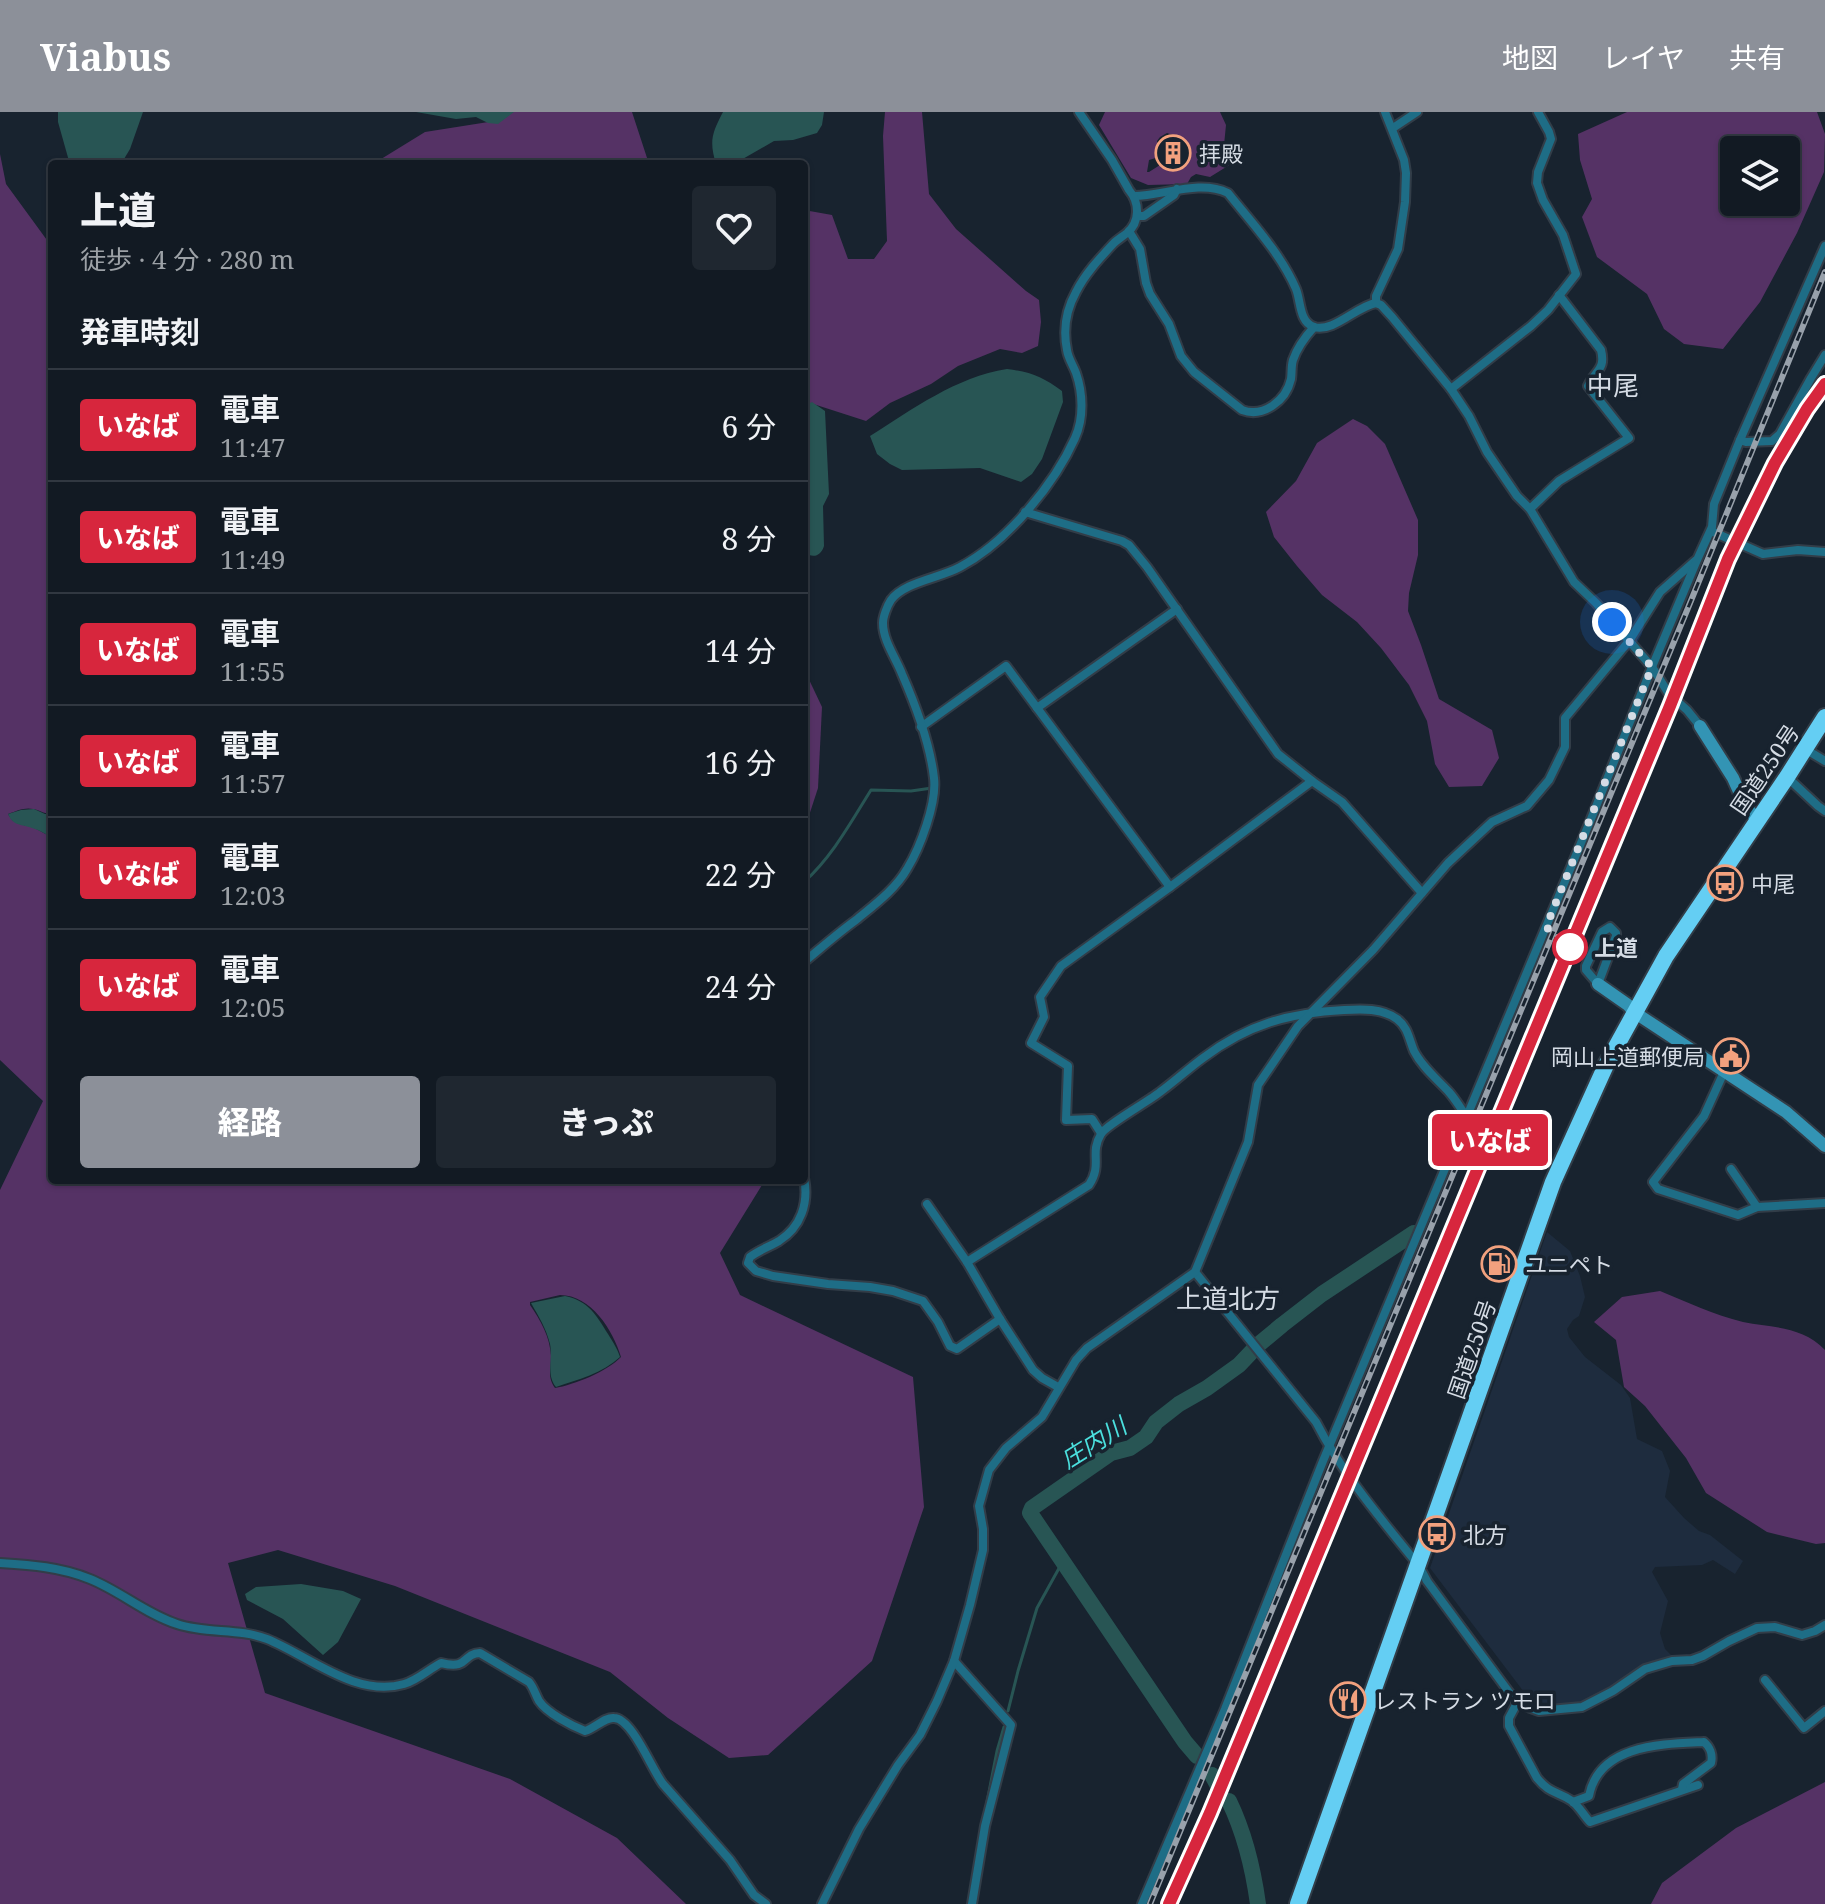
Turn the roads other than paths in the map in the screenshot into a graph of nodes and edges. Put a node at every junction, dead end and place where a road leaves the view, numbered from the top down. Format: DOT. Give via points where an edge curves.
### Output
graph roads {
  1 [pos="1079,112"];
  2 [pos="1385,112"];
  3 [pos="1417,112"];
  4 [pos="1538,112"];
  5 [pos="1393,128"];
  6 [pos="1177,189"];
  7 [pos="1134,196"];
  8 [pos="1137,216"];
  9 [pos="1129,231"];
  10 [pos="1825,246"];
  11 [pos="1559,295"];
  12 [pos="1376,303"];
  13 [pos="1314,327"];
  14 [pos="1825,355"];
  15 [pos="1451,389"];
  16 [pos="1740,440"];
  17 [pos="1530,509"];
  18 [pos="1025,512"];
  19 [pos="1711,531"];
  20 [pos="1825,552"];
  21 [pos="1697,560"];
  22 [pos="1177,609"];
  23 [pos="1629,641"];
  24 [pos="1652,667"];
  25 [pos="1037,708"];
  26 [pos="1825,717"];
  27 [pos="1700,726"];
  28 [pos="921,727"];
  29 [pos="1825,746"];
  30 [pos="1810,752"];
  31 [pos="1825,761"];
  32 [pos="1787,777"];
  33 [pos="1312,781"];
  34 [pos="1825,811"];
  35 [pos="1757,819"];
  36 [pos="1170,887"];
  37 [pos="1422,893"];
  38 [pos="808,959"];
  39 [pos="1598,984"];
  40 [pos="1312,1012"];
  41 [pos="1634,1012"];
  42 [pos="1724,1072"];
  43 [pos="1467,1117"];
  44 [pos="1101,1133"];
  45 [pos="1825,1146"];
  46 [pos="1731,1169"];
  47 [pos="805,1184"];
  48 [pos="1825,1203"];
  49 [pos="927,1204"];
  50 [pos="1757,1207"];
  51 [pos="967,1262"];
  52 [pos="1195,1272"];
  53 [pos="1000,1319"];
  54 [pos="1058,1387"];
  55 [pos="1329,1448"];
  56 [pos="0,1563"];
  57 [pos="1419,1566"];
  58 [pos="1825,1625"];
  59 [pos="954,1661"];
  60 [pos="1765,1680"];
  61 [pos="1517,1703"];
  62 [pos="1825,1711"];
  63 [pos="1698,1785"];
  64 [pos="1682,1789"];
  65 [pos="1573,1802"];
  66 [pos="766,1904"];
  67 [pos="822,1904"];
  68 [pos="972,1904"];
  69 [pos="1142,1904"];
  70 [pos="1298,1904"];
  1 -- 7 [label="street"];
  2 -- 5 [label="street"];
  3 -- 5 [label="street"];
  4 -- 11 [label="street" via="1551,139 1537,183 1576,274"];
  5 -- 12 [label="street" via="1404,160 1405,202 1398,249"];
  6 -- 7 [label="street"];
  6 -- 8 [label="street"];
  6 -- 13 [label="street" via="1228,193 1284,266 1302,313"];
  7 -- 8 [label="street"];
  8 -- 9 [label="street"];
  9 -- 13 [label="street" via="1140,249 1150,294 1181,356 1242,410 1260,413 1282,397 1292,361"];
  9 -- 18 [label="street" via="1083,278 1069,305 1067,353 1077,377 1081,421 1056,472"];
  10 -- 16 [label="street"];
  11 -- 15 [label="street" via="1531,326"];
  11 -- 17 [label="street" via="1601,350 1602,367 1588,386 1629,438 1559,481"];
  12 -- 13 [label="street"];
  12 -- 15 [label="street"];
  14 -- 16 [label="street" via="1780,434 1772,441"];
  15 -- 17 [label="street" via="1487,452"];
  16 -- 19 [label="street" via="1714,504"];
  17 -- 23 [label="street" via="1574,582"];
  18 -- 22 [label="street" via="1129,545"];
  18 -- 28 [label="street" via="1000,539 962,566 907,587 887,607 886,638"];
  19 -- 20 [label="street" via="1763,554"];
  19 -- 21 [label="street"];
  21 -- 23 [label="street" via="1660,592"];
  21 -- 24 [label="street"];
  22 -- 25 [label="street"];
  22 -- 33 [label="street" via="1278,754"];
  23 -- 24 [label="street"];
  23 -- 37 [label="street" via="1565,718 1565,747 1549,780 1527,806 1492,822"];
  24 -- 27 [label="street"];
  24 -- 43 [label="street"];
  25 -- 28 [label="street" via="1006,666"];
  25 -- 36 [label="street"];
  26 -- 30 [label="highway, 国道250号"];
  27 -- 35 [label="street"];
  28 -- 38 [label="street" via="935,794 908,868 880,900"];
  29 -- 30 [label="street"];
  30 -- 31 [label="street"];
  30 -- 32 [label="highway, 国道250号"];
  32 -- 34 [label="street"];
  32 -- 35 [label="highway, 国道250号"];
  33 -- 36 [label="street"];
  33 -- 37 [label="street" via="1342,802"];
  35 -- 41 [label="highway, 国道250号"];
  36 -- 44 [label="street" via="1061,966 1040,997 1044,1017 1031,1043 1068,1066 1066,1120 1092,1119"];
  37 -- 40 [label="street"];
  39 -- 39 [label="street" via="1586,966 1602,932 1610,927 1616,936"];
  39 -- 41 [label="street"];
  40 -- 43 [label="street" via="1363,1009 1399,1020 1420,1060"];
  40 -- 44 [label="street" via="1277,1019 1225,1042"];
  40 -- 52 [label="street" via="1258,1085 1248,1142"];
  41 -- 42 [label="street"];
  41 -- 57 [label="highway, 国道250号" via="1553,1182"];
  42 -- 45 [label="street" via="1786,1112"];
  42 -- 50 [label="street" via="1704,1116 1653,1182 1658,1189 1731,1214"];
  43 -- 55 [label="street"];
  44 -- 51 [label="street" via="1089,1185"];
  46 -- 50 [label="street"];
  47 -- 53 [label="street" via="802,1216 777,1243 750,1257 752,1268 773,1276 893,1291 923,1301 957,1349"];
  48 -- 50 [label="street"];
  49 -- 51 [label="street"];
  51 -- 53 [label="street"];
  52 -- 54 [label="street" via="1087,1348"];
  52 -- 55 [label="street" via="1316,1422"];
  53 -- 54 [label="street" via="1033,1370"];
  54 -- 59 [label="street" via="1042,1417 989,1470 979,1506 983,1550"];
  55 -- 57 [label="street"];
  55 -- 69 [label="street"];
  56 -- 66 [label="street" via="66,1570 162,1619 266,1639 335,1675 366,1684 404,1684 441,1663 460,1665 480,1653 529,1682 541,1703 579,1729 615,1717 621,1720 654,1773"];
  57 -- 61 [label="street"];
  57 -- 70 [label="highway, 国道250号"];
  58 -- 61 [label="street" via="1802,1635 1757,1628 1703,1656 1645,1669 1582,1707 1539,1711"];
  59 -- 67 [label="street" via="920,1735 859,1829"];
  59 -- 68 [label="street" via="1011,1725"];
  60 -- 62 [label="street" via="1804,1728"];
  61 -- 65 [label="street" via="1509,1726 1537,1778"];
  63 -- 64 [label="street"];
  64 -- 65 [label="street" via="1590,1822"];
  64 -- 65 [label="street" via="1711,1763 1704,1742 1648,1746 1616,1758 1602,1770 1589,1796"];
}
